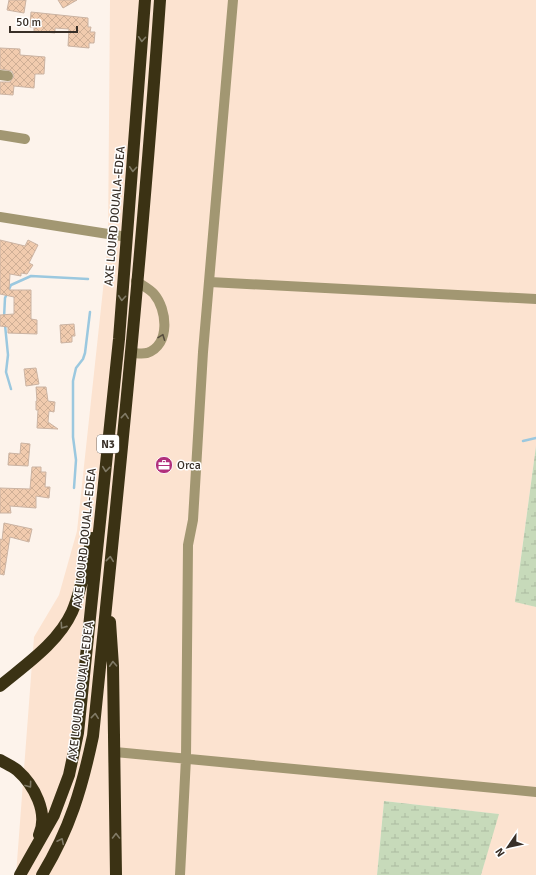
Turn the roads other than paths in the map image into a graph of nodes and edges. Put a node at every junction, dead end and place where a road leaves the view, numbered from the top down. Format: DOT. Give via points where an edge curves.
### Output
graph roads {
  1 [pos="145,0"];
  2 [pos="160,0"];
  3 [pos="233,0"];
  4 [pos="0,135"];
  5 [pos="25,139"];
  6 [pos="0,217"];
  7 [pos="127,237"];
  8 [pos="136,281"];
  9 [pos="210,282"];
  10 [pos="536,298"];
  11 [pos="131,353"];
  12 [pos="103,496"];
  13 [pos="108,588"];
  14 [pos="0,686"];
  15 [pos="115,752"];
  16 [pos="186,758"];
  17 [pos="0,760"];
  18 [pos="536,792"];
  19 [pos="30,859"];
  20 [pos="20,875"];
  21 [pos="42,875"];
  22 [pos="116,875"];
  23 [pos="180,875"];
  1 -- 7 [label="highway, AXE LOURD DOUALA-EDEA / N3, one-way"];
  2 -- 8 [label="highway, AXE LOURD DOUALA-EDEA / N3"];
  3 -- 9 [label="street"];
  4 -- 5 [label="street"];
  6 -- 7 [label="street"];
  7 -- 12 [label="highway, AXE LOURD DOUALA-EDEA / N3, one-way"];
  8 -- 11 [label="highway, AXE LOURD DOUALA-EDEA / N3"];
  11 -- 8 [label="street, one-way" via="146,353 159,345 164,330 163,308 154,293"];
  9 -- 10 [label="street"];
  9 -- 16 [label="street" via="193,520 188,545"];
  13 -- 11 [label="highway, AXE LOURD DOUALA-EDEA / N3, one-way"];
  12 -- 14 [label="highway, one-way" via="72,612 62,629 39,654"];
  12 -- 19 [label="highway, AXE LOURD DOUALA-EDEA / N3" via="78,732 69,775 56,809"];
  15 -- 13 [label="highway, one-way"];
  21 -- 13 [label="highway, AXE LOURD DOUALA-EDEA / N3, one-way" via="69,824 84,779 93,736"];
  15 -- 16 [label="street"];
  22 -- 15 [label="highway, one-way"];
  16 -- 18 [label="street"];
  16 -- 23 [label="street"];
  17 -- 19 [label="highway, one-way" via="16,769 39,801 42,828"];
  19 -- 20 [label="highway, AXE LOURD DOUALA-EDEA / N3"];
}
